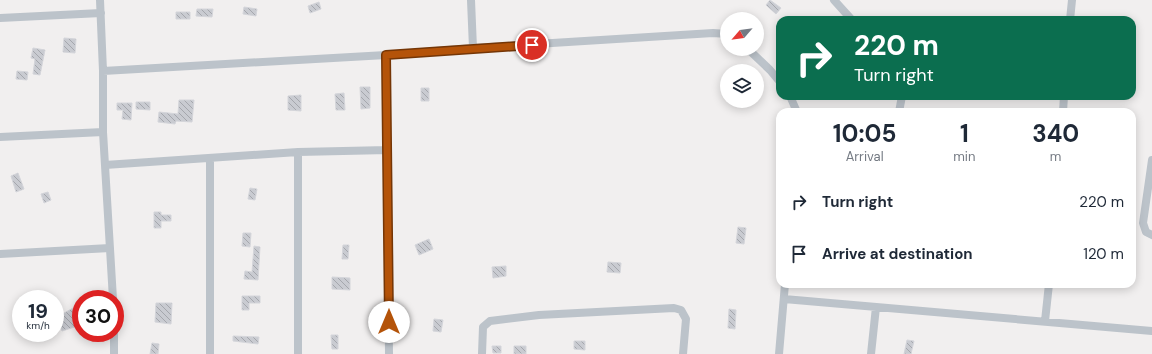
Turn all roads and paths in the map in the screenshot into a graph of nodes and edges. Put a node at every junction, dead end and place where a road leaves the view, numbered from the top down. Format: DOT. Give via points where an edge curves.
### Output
graph roads {
  1 [pos="100,0"];
  2 [pos="471,0"];
  3 [pos="834,0"];
  4 [pos="1072,0"];
  5 [pos="101,13"];
  6 [pos="848,16"];
  7 [pos="1070,16"];
  8 [pos="0,18"];
  9 [pos="720,34"];
  10 [pos="473,48"];
  11 [pos="386,55"];
  12 [pos="755,56"];
  13 [pos="103,71"];
  14 [pos="776,77"];
  15 [pos="103,132"];
  16 [pos="0,137"];
  17 [pos="388,150"];
  18 [pos="298,152"];
  19 [pos="210,158"];
  20 [pos="1152,160"];
  21 [pos="105,165"];
  22 [pos="1152,235"];
  23 [pos="110,248"];
  24 [pos="0,254"];
  25 [pos="785,288"];
  26 [pos="1048,288"];
  27 [pos="112,290"];
  28 [pos="784,299"];
  29 [pos="876,307"];
  30 [pos="1045,321"];
  31 [pos="1152,331"];
  32 [pos="114,342"];
  33 [pos="114,354"];
  34 [pos="210,354"];
  35 [pos="298,354"];
  36 [pos="389,354"];
  37 [pos="482,354"];
  38 [pos="683,354"];
  39 [pos="779,354"];
  40 [pos="872,354"];
  1 -- 5 [label="street"];
  2 -- 10 [label="street"];
  3 -- 6 [label="street"];
  4 -- 7 [label="street"];
  5 -- 8 [label="street"];
  5 -- 13 [label="street"];
  9 -- 10 [label="street"];
  10 -- 11 [label="street"];
  11 -- 13 [label="street"];
  11 -- 17 [label="street"];
  12 -- 14 [label="street"];
  13 -- 15 [label="street"];
  15 -- 16 [label="street"];
  15 -- 21 [label="street"];
  17 -- 18 [label="street"];
  17 -- 36 [label="street"];
  18 -- 19 [label="street"];
  18 -- 35 [label="street"];
  19 -- 21 [label="street"];
  19 -- 34 [label="street"];
  20 -- 22 [label="street" via="1143,222 1146,232"];
  21 -- 23 [label="street"];
  23 -- 24 [label="street"];
  23 -- 27 [label="street"];
  25 -- 28 [label="street"];
  26 -- 30 [label="street"];
  28 -- 29 [label="street"];
  28 -- 39 [label="street"];
  29 -- 30 [label="street"];
  29 -- 40 [label="street"];
  30 -- 31 [label="street"];
  32 -- 33 [label="street"];
  37 -- 38 [label="street" via="483,327 490,321 539,315 674,308 681,310 686,319"];
}
